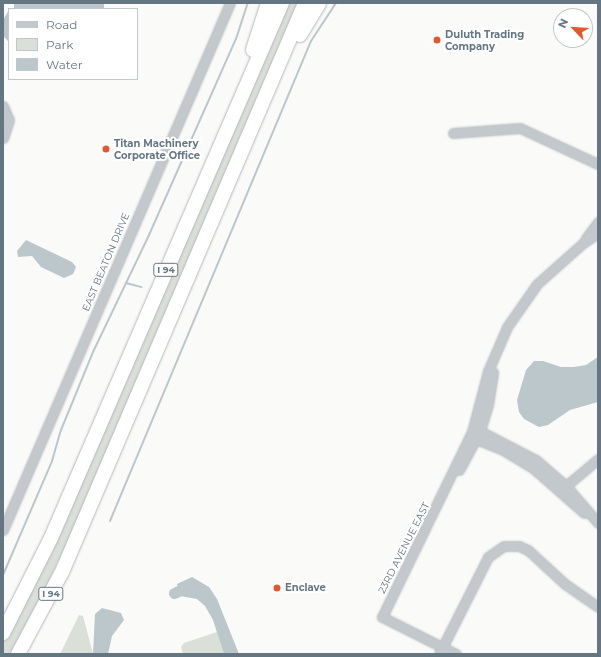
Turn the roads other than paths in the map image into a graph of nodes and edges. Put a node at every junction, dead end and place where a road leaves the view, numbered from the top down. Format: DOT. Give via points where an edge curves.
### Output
graph roads {
  1 [pos="230,3"];
  2 [pos="268,3"];
  3 [pos="282,3"];
  4 [pos="305,3"];
  5 [pos="319,3"];
  6 [pos="3,106"];
  7 [pos="254,120"];
  8 [pos="227,130"];
  9 [pos="453,133"];
  10 [pos="5,134"];
  11 [pos="598,164"];
  12 [pos="598,222"];
  13 [pos="598,233"];
  14 [pos="583,243"];
  15 [pos="476,434"];
  16 [pos="598,458"];
  17 [pos="562,489"];
  18 [pos="598,523"];
  19 [pos="3,530"];
  20 [pos="598,608"];
  21 [pos="3,633"];
  22 [pos="441,650"];
  23 [pos="18,654"];
  24 [pos="456,654"];
  1 -- 19 [label="street, EAST BEATON DRIVE"];
  2 -- 8 [label="highway"];
  3 -- 8 [label="highway, I 94"];
  4 -- 7 [label="highway, I 94"];
  5 -- 7 [label="highway"];
  6 -- 10 [label="street" via="9,120"];
  7 -- 23 [label="highway, I 94" via="62,572"];
  8 -- 21 [label="highway, I 94" via="51,538"];
  9 -- 11 [label="street" via="520,128"];
  12 -- 14 [label="street"];
  13 -- 14 [label="street"];
  14 -- 15 [label="street, 23RD AVENUE EAST" via="537,284 516,311 486,378"];
  15 -- 17 [label="street" via="536,460"];
  15 -- 22 [label="street, 23RD AVENUE EAST" via="446,488 382,617"];
  16 -- 17 [label="street"];
  17 -- 18 [label="street"];
  20 -- 22 [label="street" via="565,584 528,550 508,545 488,557"];
  22 -- 24 [label="street"];
}
